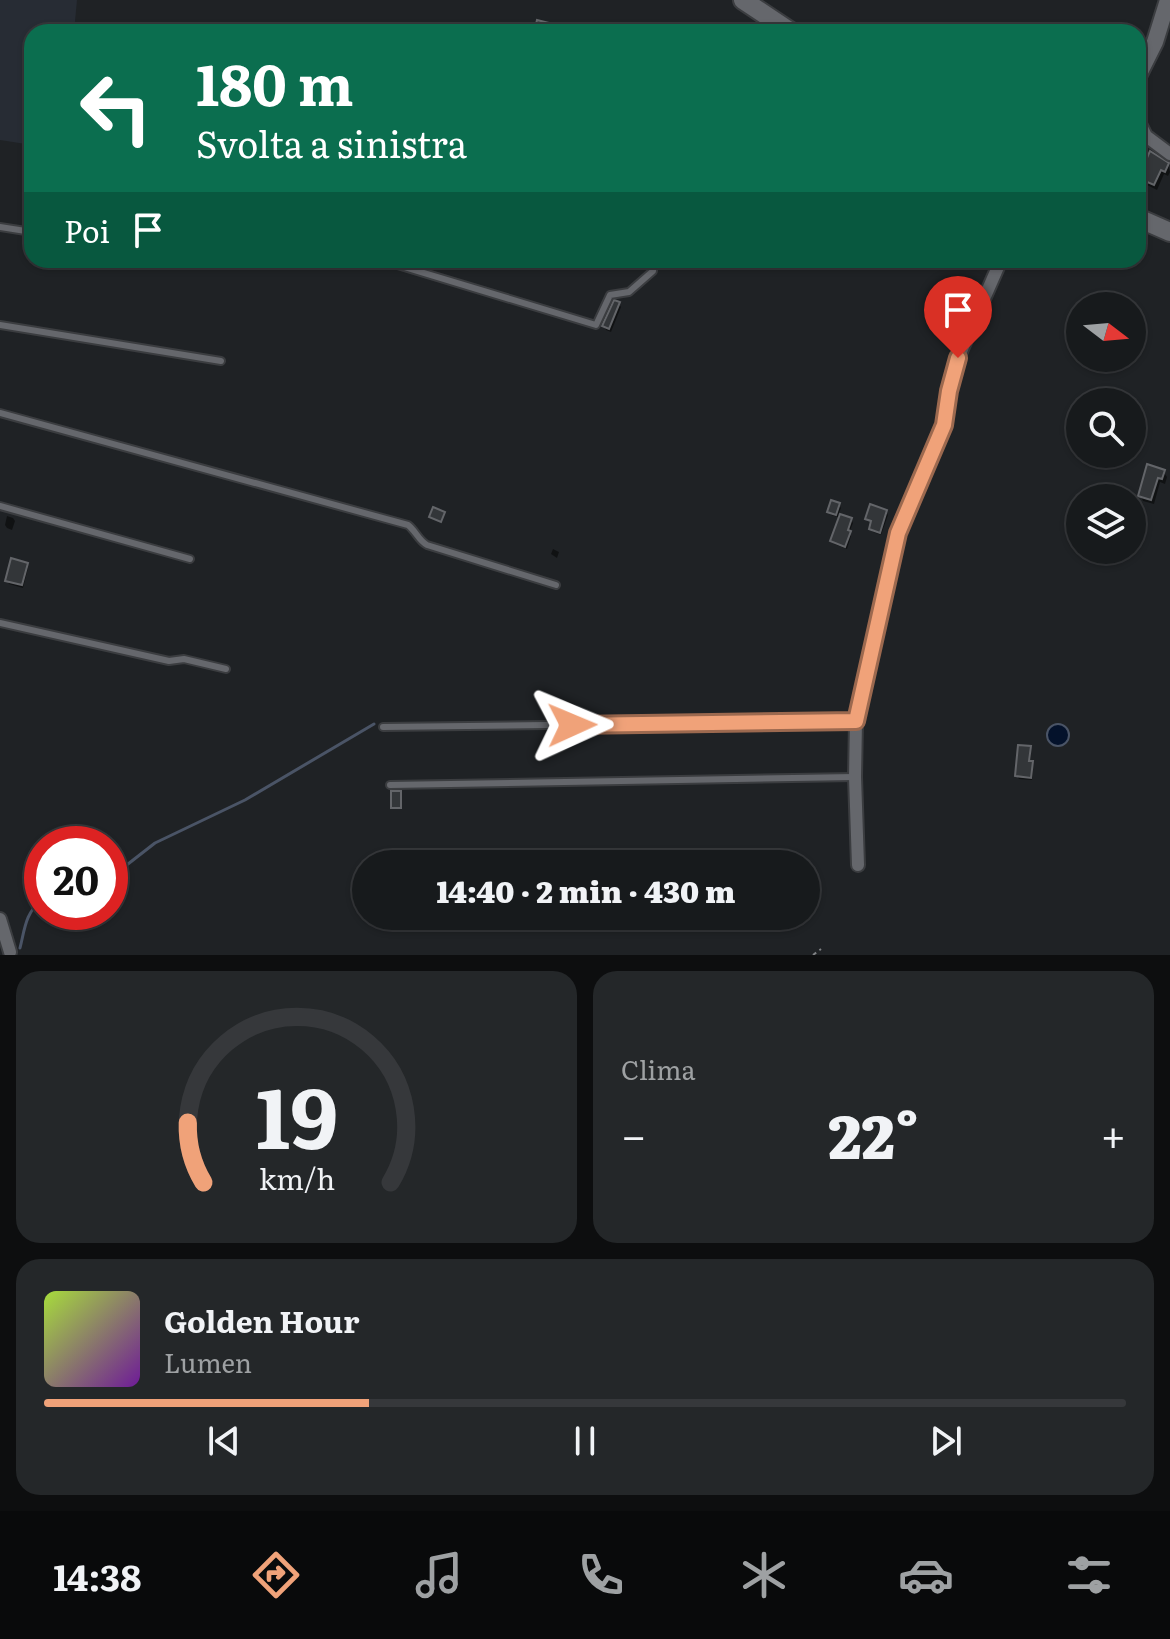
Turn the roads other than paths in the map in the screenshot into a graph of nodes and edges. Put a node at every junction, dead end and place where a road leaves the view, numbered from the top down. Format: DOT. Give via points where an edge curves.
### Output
graph roads {
  1 [pos="743,0"];
  2 [pos="1168,0"];
  3 [pos="779,24"];
  4 [pos="1146,60"];
  5 [pos="1146,136"];
  6 [pos="1170,154"];
  7 [pos="1146,222"];
  8 [pos="0,227"];
  9 [pos="24,231"];
  10 [pos="1170,232"];
  11 [pos="407,268"];
  12 [pos="653,268"];
  13 [pos="997,268"];
  14 [pos="0,325"];
  15 [pos="221,361"];
  16 [pos="0,413"];
  17 [pos="0,506"];
  18 [pos="190,559"];
  19 [pos="556,585"];
  20 [pos="0,623"];
  21 [pos="226,669"];
  22 [pos="856,721"];
  23 [pos="383,727"];
  24 [pos="855,777"];
  25 [pos="390,785"];
  26 [pos="858,865"];
  27 [pos="0,919"];
  28 [pos="10,952"];
  1 -- 3 [label="main road"];
  2 -- 4 [label="street"];
  5 -- 6 [label="street"];
  7 -- 10 [label="main road"];
  8 -- 9 [label="lane"];
  11 -- 12 [label="lane" via="596,325 610,295 629,292"];
  13 -- 22 [label="street" via="958,358 944,425 898,533"];
  14 -- 15 [label="lane"];
  16 -- 19 [label="lane" via="408,525 427,545"];
  17 -- 18 [label="lane"];
  20 -- 21 [label="lane"];
  22 -- 23 [label="lane"];
  22 -- 24 [label="street"];
  24 -- 25 [label="lane"];
  24 -- 26 [label="street"];
  27 -- 28 [label="street"];
}
